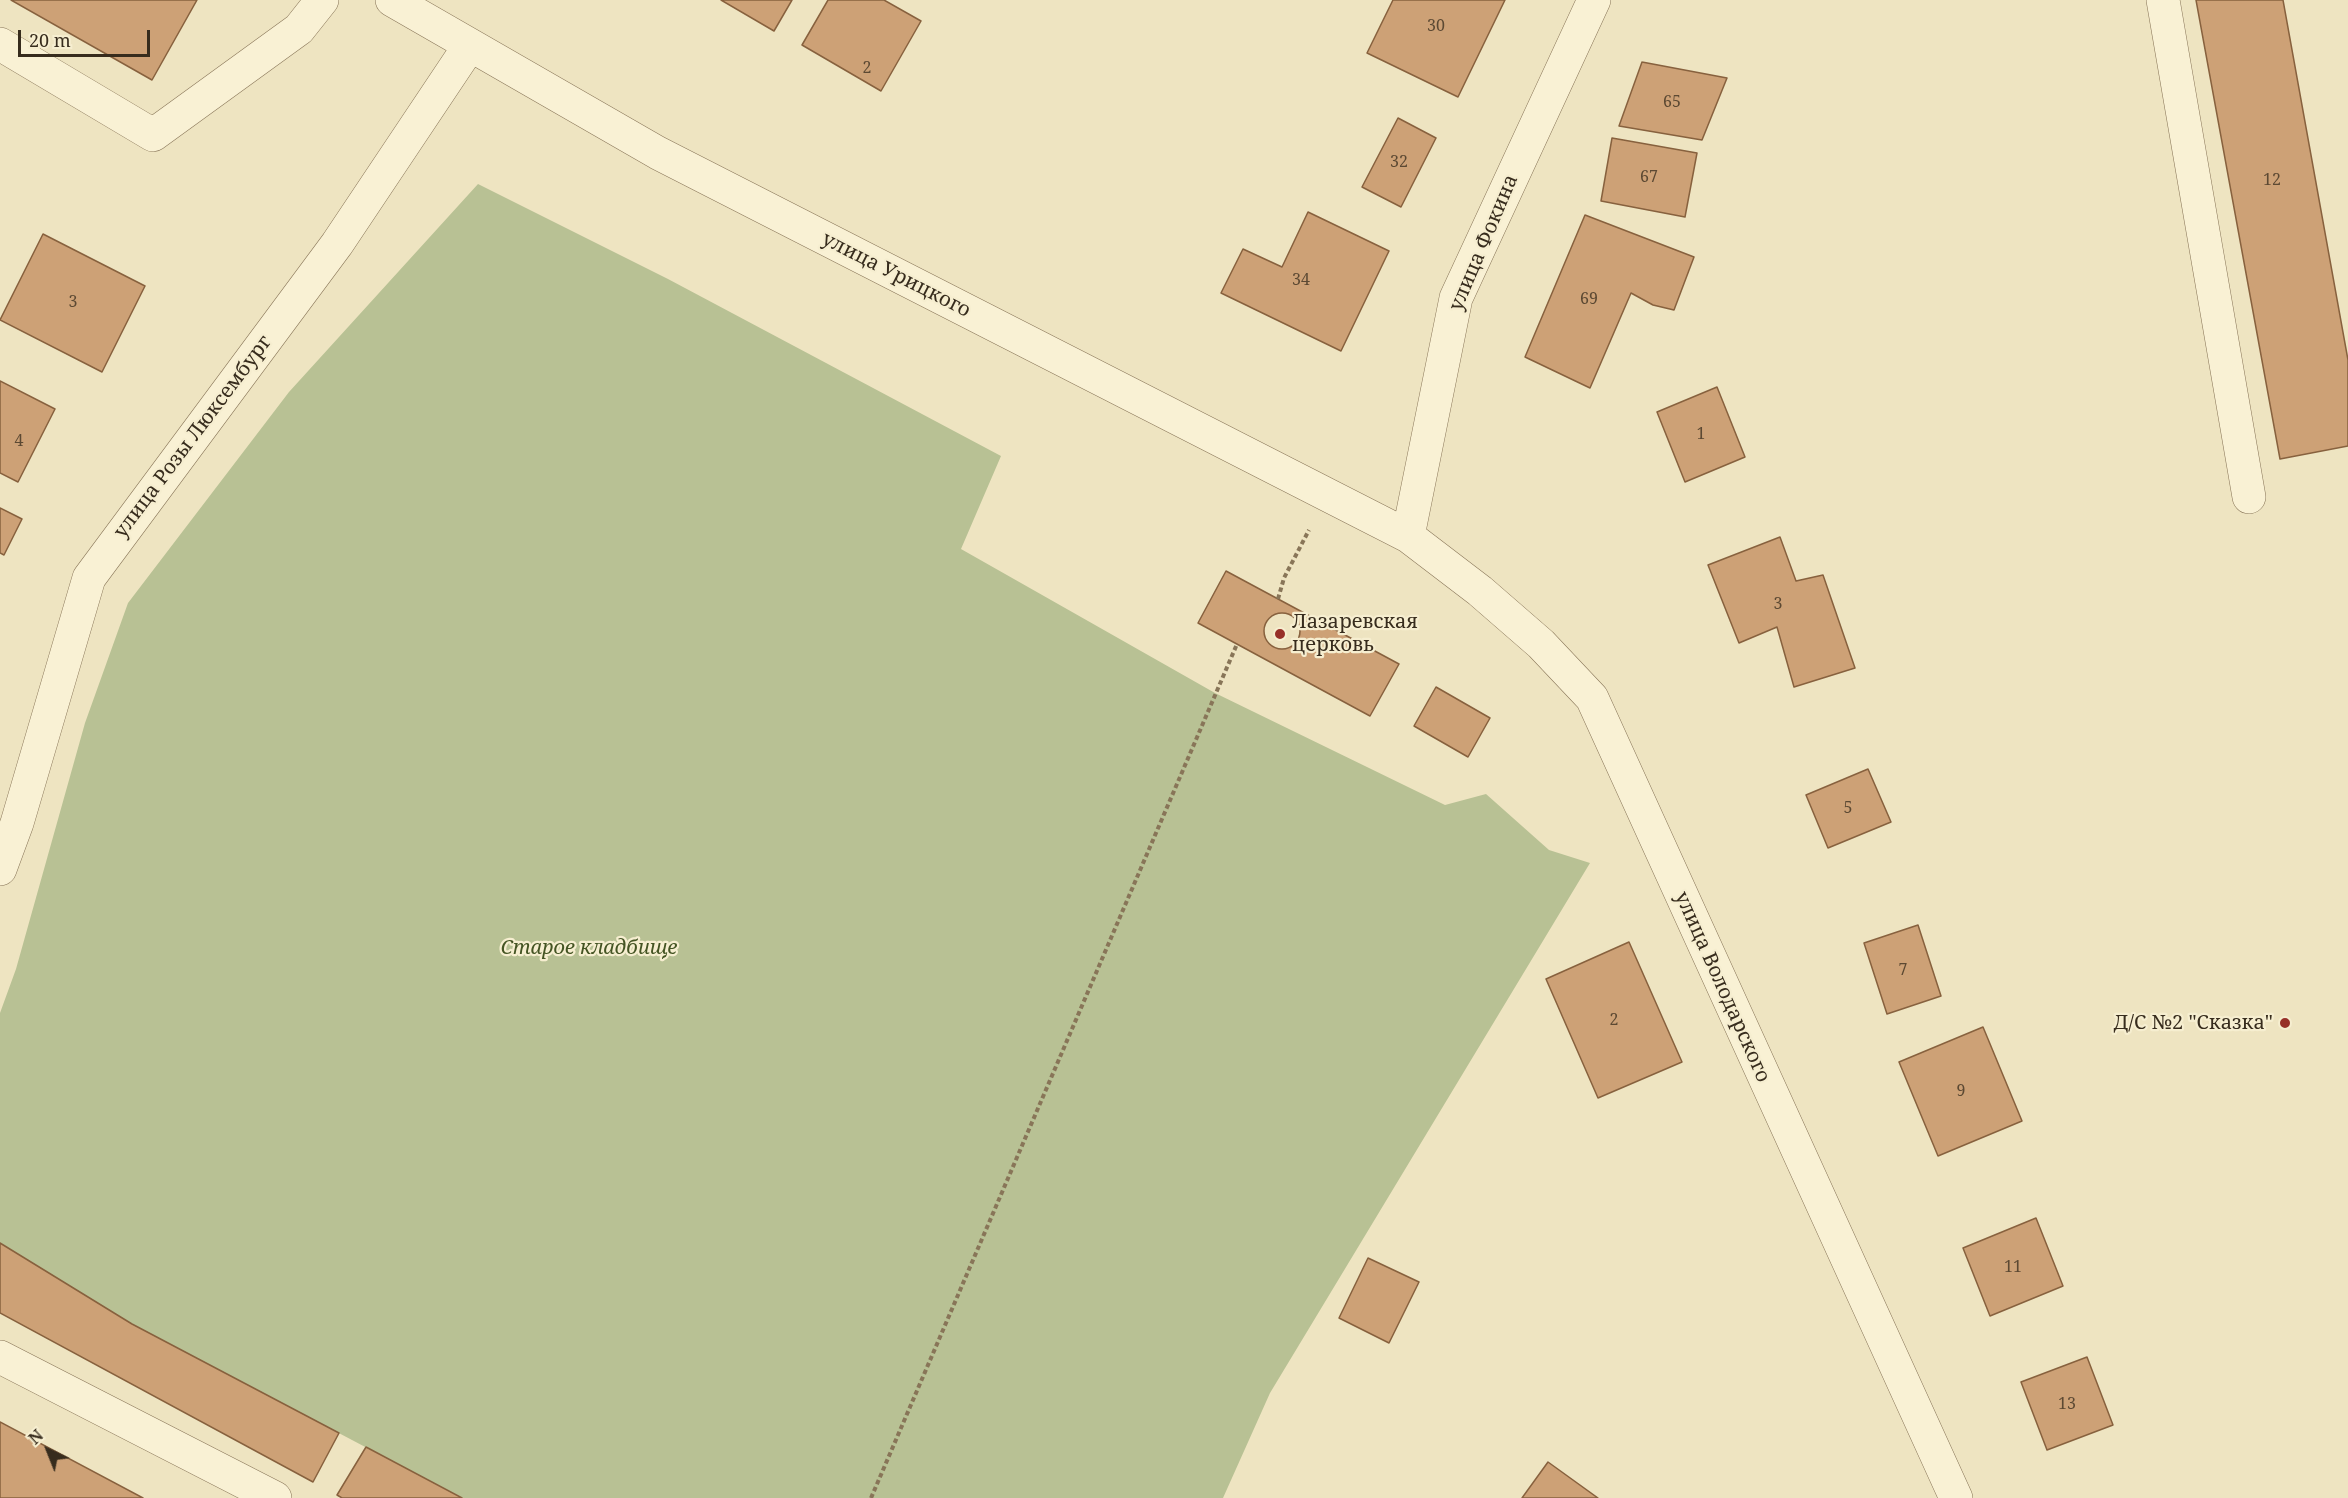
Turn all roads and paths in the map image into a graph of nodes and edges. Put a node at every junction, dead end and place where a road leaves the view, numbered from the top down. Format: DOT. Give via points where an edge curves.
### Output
graph roads {
  1 [pos="322,0"];
  2 [pos="392,0"];
  3 [pos="1594,0"];
  4 [pos="2163,0"];
  5 [pos="0,44"];
  6 [pos="470,45"];
  7 [pos="1327,494"];
  8 [pos="2249,497"];
  9 [pos="1408,536"];
  10 [pos="1278,599"];
  11 [pos="1237,644"];
  12 [pos="0,869"];
  13 [pos="0,1358"];
  14 [pos="275,1498"];
  15 [pos="871,1498"];
  16 [pos="1956,1498"];
  1 -- 5 [label="street" via="299,29 153,135"];
  2 -- 6 [label="street, улица Урицкого"];
  3 -- 9 [label="street, улица Фокина" via="1456,298"];
  4 -- 8 [label="street"];
  6 -- 7 [label="street, улица Урицкого" via="658,153"];
  6 -- 12 [label="street, улица Розы Люксембург" via="337,244 89,578"];
  7 -- 9 [label="street, улица Урицкого"];
  7 -- 10 [label="path" via="1284,578"];
  9 -- 16 [label="street, улица Володарского" via="1541,644 1592,698"];
  11 -- 15 [label="path"];
  13 -- 14 [label="street"];
}
